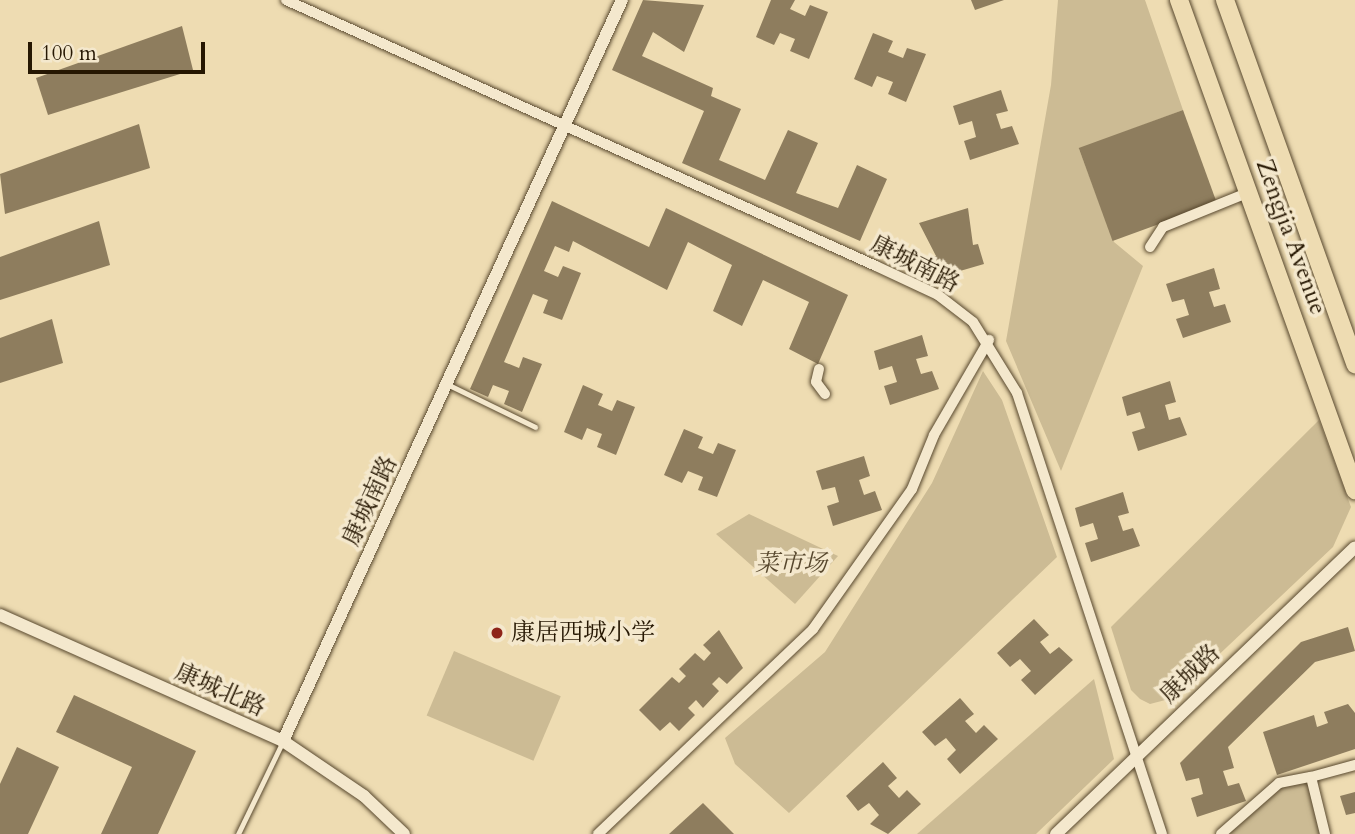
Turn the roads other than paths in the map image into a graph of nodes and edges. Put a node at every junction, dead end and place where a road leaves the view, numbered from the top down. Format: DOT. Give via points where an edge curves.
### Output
graph roads {
  1 [pos="286,0"];
  2 [pos="622,0"];
  3 [pos="1179,0"];
  4 [pos="1225,0"];
  5 [pos="566,126"];
  6 [pos="1249,192"];
  7 [pos="1150,247"];
  8 [pos="989,340"];
  9 [pos="1355,364"];
  10 [pos="818,369"];
  11 [pos="447,384"];
  12 [pos="825,394"];
  13 [pos="536,427"];
  14 [pos="1355,490"];
  15 [pos="1355,547"];
  16 [pos="0,615"];
  17 [pos="283,741"];
  18 [pos="1139,752"];
  19 [pos="1355,765"];
  20 [pos="1311,777"];
  21 [pos="238,834"];
  22 [pos="404,834"];
  23 [pos="598,834"];
  24 [pos="1056,834"];
  25 [pos="1162,834"];
  26 [pos="1221,834"];
  27 [pos="1325,834"];
  1 -- 5 [label="street"];
  2 -- 5 [label="street, 康城南路"];
  3 -- 6 [label="highway, Zengjia Avenue"];
  4 -- 9 [label="highway, Zengjia Avenue"];
  5 -- 8 [label="street, 康城南路" via="938,295"];
  5 -- 11 [label="street, 康城南路"];
  6 -- 7 [label="street" via="1163,227"];
  6 -- 14 [label="highway, Zengjia Avenue"];
  8 -- 18 [label="street, 康城南路" via="1017,393"];
  8 -- 23 [label="street" via="934,435 912,489 813,629"];
  10 -- 12 [label="street" via="816,382"];
  11 -- 13 [label="lane"];
  11 -- 17 [label="street, 康城南路"];
  15 -- 18 [label="street, 康城路"];
  16 -- 17 [label="street, 康城北路"];
  17 -- 21 [label="lane"];
  17 -- 22 [label="street, 康城北路" via="364,796"];
  18 -- 24 [label="street, 康城路"];
  18 -- 25 [label="street, 康城南路"];
  19 -- 20 [label="street"];
  20 -- 26 [label="street" via="1279,783"];
  20 -- 27 [label="street"];
}
